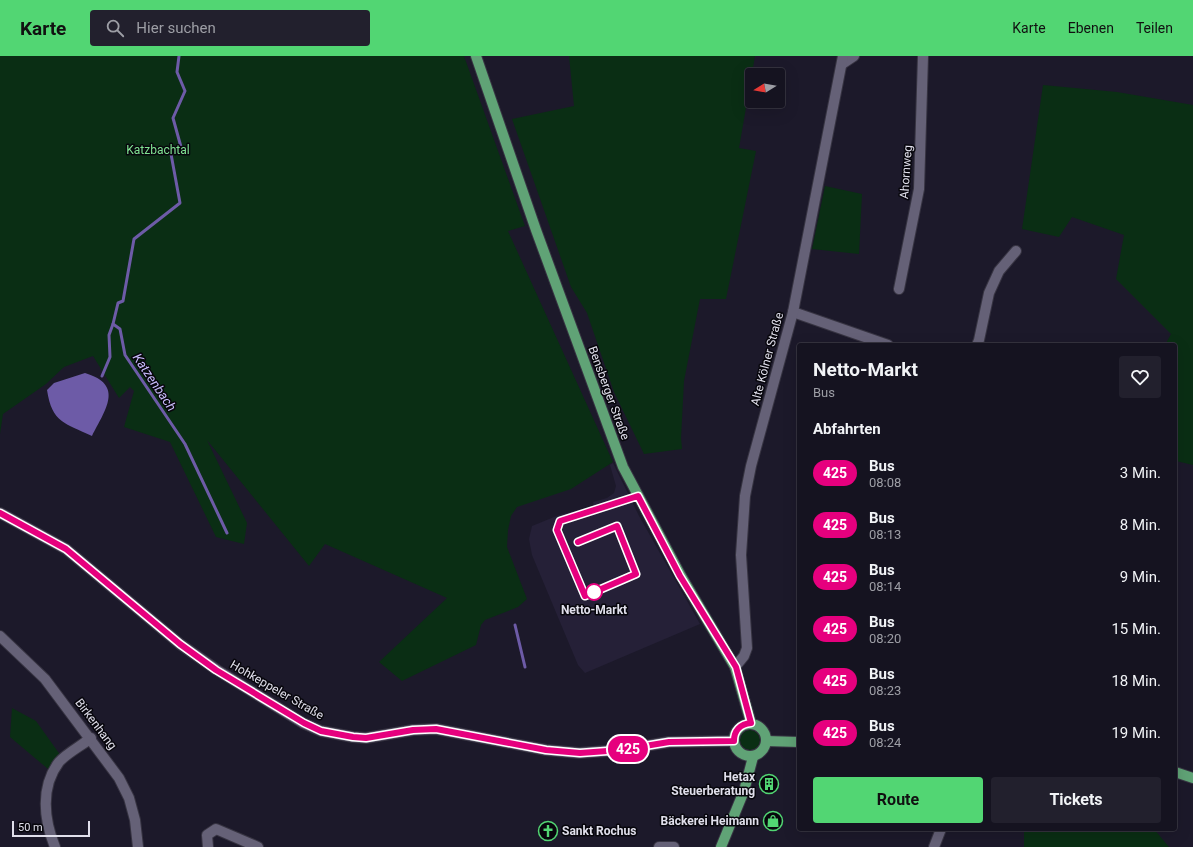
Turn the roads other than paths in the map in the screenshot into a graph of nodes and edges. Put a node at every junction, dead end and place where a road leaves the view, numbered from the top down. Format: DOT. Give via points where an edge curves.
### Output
graph roads {
  1 [pos="476,56"];
  2 [pos="854,56"];
  3 [pos="923,56"];
  4 [pos="842,60"];
  5 [pos="1016,250"];
  6 [pos="900,289"];
  7 [pos="793,312"];
  8 [pos="882,343"];
  9 [pos="977,343"];
  10 [pos="0,513"];
  11 [pos="0,636"];
  12 [pos="736,667"];
  13 [pos="751,723"];
  14 [pos="91,738"];
  15 [pos="734,741"];
  16 [pos="766,741"];
  17 [pos="797,742"];
  18 [pos="752,757"];
  19 [pos="1177,773"];
  20 [pos="1193,778"];
  21 [pos="940,831"];
  22 [pos="55,847"];
  23 [pos="138,847"];
  24 [pos="208,847"];
  25 [pos="258,847"];
  26 [pos="659,847"];
  27 [pos="674,847"];
  28 [pos="721,847"];
  29 [pos="934,847"];
  1 -- 12 [label="main road, Bensberger Straße" via="536,230 623,467 680,576"];
  2 -- 4 [label="street"];
  3 -- 6 [label="street, Ahornweg" via="919,189"];
  4 -- 7 [label="street, Alte Kölner Straße"];
  5 -- 9 [label="street" via="999,271 989,293"];
  7 -- 8 [label="street"];
  7 -- 12 [label="street, Alte Kölner Straße" via="745,496 741,556 747,648"];
  10 -- 15 [label="street, Hohkeppeler Straße" via="66,549 180,644 216,670 321,731 366,738 436,729 546,750 580,753 621,750 669,742"];
  11 -- 14 [label="street, Birkenhang" via="45,679"];
  12 -- 13 [label="main road, Bensberger Straße"];
  13 -- 15 [label="main road" via="736,731"];
  13 -- 16 [label="main road" via="761,727"];
  14 -- 22 [label="street" via="60,761 50,776 45,798 48,830"];
  14 -- 23 [label="street, Birkenhang" via="120,778 129,798"];
  15 -- 18 [label="main road" via="734,746 741,753"];
  16 -- 17 [label="main road"];
  16 -- 18 [label="main road" via="762,751"];
  18 -- 28 [label="main road" via="744,791"];
  19 -- 20 [label="main road"];
  21 -- 29 [label="street"];
  24 -- 25 [label="street" via="207,835 216,829"];
  26 -- 27 [label="street"];
}
